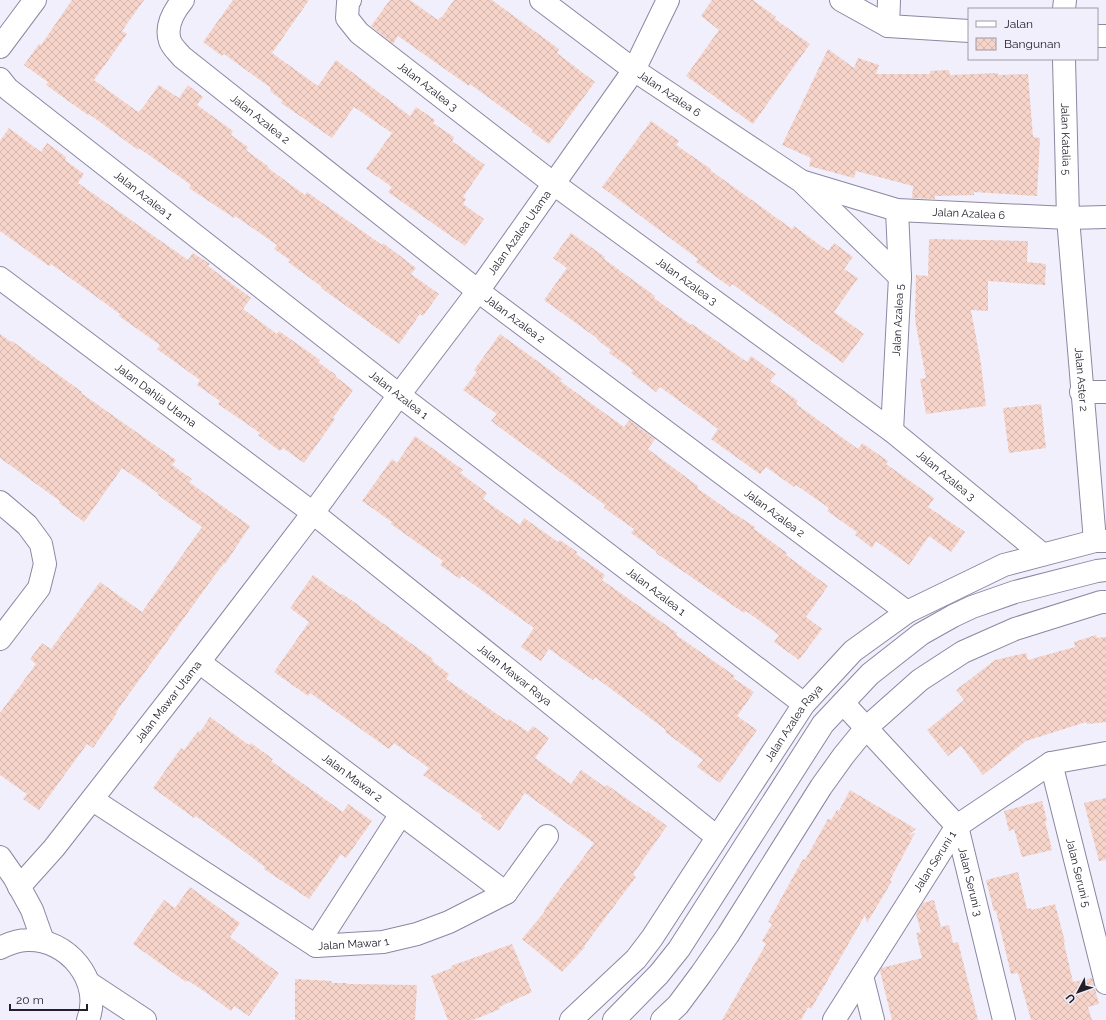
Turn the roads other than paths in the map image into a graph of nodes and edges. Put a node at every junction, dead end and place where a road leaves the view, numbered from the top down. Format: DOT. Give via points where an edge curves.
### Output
graph roads {
  1 [pos="35,0"];
  2 [pos="183,0"];
  3 [pos="350,0"];
  4 [pos="541,0"];
  5 [pos="668,0"];
  6 [pos="841,0"];
  7 [pos="889,0"];
  8 [pos="888,26"];
  9 [pos="968,31"];
  10 [pos="0,47"];
  11 [pos="1064,60"];
  12 [pos="634,70"];
  13 [pos="0,79"];
  14 [pos="801,181"];
  15 [pos="554,184"];
  16 [pos="897,210"];
  17 [pos="1106,217"];
  18 [pos="1068,218"];
  19 [pos="900,277"];
  20 [pos="0,278"];
  21 [pos="478,291"];
  22 [pos="1081,392"];
  23 [pos="1106,392"];
  24 [pos="399,395"];
  25 [pos="892,431"];
  26 [pos="0,502"];
  27 [pos="313,513"];
  28 [pos="1100,541"];
  29 [pos="1042,554"];
  30 [pos="1102,571"];
  31 [pos="1104,602"];
  32 [pos="907,612"];
  33 [pos="0,639"];
  34 [pos="199,662"];
  35 [pos="843,703"];
  36 [pos="804,704"];
  37 [pos="866,728"];
  38 [pos="1106,752"];
  39 [pos="1051,762"];
  40 [pos="93,800"];
  41 [pos="400,814"];
  42 [pos="957,826"];
  43 [pos="547,836"];
  44 [pos="717,836"];
  45 [pos="0,857"];
  46 [pos="20,887"];
  47 [pos="506,893"];
  48 [pos="43,941"];
  49 [pos="316,946"];
  50 [pos="0,948"];
  51 [pos="862,976"];
  52 [pos="89,983"];
  53 [pos="1106,983"];
  54 [pos="88,1020"];
  55 [pos="145,1020"];
  56 [pos="571,1020"];
  57 [pos="614,1020"];
  58 [pos="662,1020"];
  59 [pos="834,1020"];
  60 [pos="873,1020"];
  61 [pos="1004,1020"];
  1 -- 10 [label="street"];
  2 -- 21 [label="street, Jalan Azalea 2" via="175,10 168,27 170,43 182,57"];
  3 -- 15 [label="street, Jalan Azalea 3" via="347,18 359,33"];
  4 -- 12 [label="street, Jalan Azalea 6"];
  5 -- 12 [label="street, Jalan Azalea Utama"];
  6 -- 8 [label="street"];
  7 -- 8 [label="street"];
  8 -- 9 [label="street"];
  11 -- 18 [label="street, Jalan Katalia 5"];
  12 -- 14 [label="street, Jalan Azalea 6"];
  12 -- 15 [label="street, Jalan Azalea Utama"];
  13 -- 24 [label="street, Jalan Azalea 1" via="8,89"];
  14 -- 16 [label="street, Jalan Azalea 6"];
  14 -- 19 [label="street, Jalan Azalea 6"];
  15 -- 21 [label="street, Jalan Azalea Utama"];
  15 -- 25 [label="street, Jalan Azalea 3"];
  16 -- 18 [label="street, Jalan Azalea 6"];
  16 -- 19 [label="street, Jalan Azalea 5"];
  17 -- 18 [label="street, Jalan Azalea 6"];
  18 -- 22 [label="street, Jalan Aster 2"];
  19 -- 25 [label="street, Jalan Azalea 5"];
  20 -- 27 [label="street, Jalan Dahlia Utama"];
  21 -- 24 [label="street, Jalan Azalea Utama"];
  21 -- 32 [label="street, Jalan Azalea 2"];
  22 -- 23 [label="street"];
  22 -- 28 [label="street, Jalan Aster 2"];
  24 -- 27 [label="street, Jalan Azalea Utama"];
  24 -- 36 [label="street, Jalan Azalea 1"];
  25 -- 29 [label="street, Jalan Azalea 3"];
  26 -- 33 [label="street" via="27,525 41,544 45,564 39,588"];
  27 -- 34 [label="street, Jalan Mawar Utama"];
  27 -- 44 [label="street, Jalan Mawar Raya"];
  28 -- 29 [label="street, Jalan Azalea Raya"];
  29 -- 32 [label="street, Jalan Azalea Raya" via="1004,565"];
  30 -- 31 [label="street"];
  30 -- 35 [label="street" via="1014,592 953,616 921,634 870,674"];
  31 -- 37 [label="street" via="1015,628 963,652 920,680"];
  32 -- 36 [label="street, Jalan Azalea Raya" via="853,651"];
  34 -- 40 [label="street, Jalan Mawar Utama"];
  34 -- 41 [label="street, Jalan Mawar 2"];
  35 -- 37 [label="street, Jalan Seruni 3"];
  35 -- 57 [label="street" via="823,724 679,949 660,974"];
  36 -- 44 [label="street, Jalan Azalea Raya"];
  37 -- 42 [label="street, Jalan Seruni 3"];
  37 -- 58 [label="street" via="821,787 705,968 678,1005"];
  38 -- 39 [label="street, Jalan Seruni 1"];
  39 -- 42 [label="street, Jalan Seruni 1"];
  39 -- 53 [label="street, Jalan Seruni 5"];
  40 -- 46 [label="street, Jalan Mawar Utama"];
  40 -- 49 [label="street, Jalan Mawar 1"];
  41 -- 47 [label="street, Jalan Mawar 2"];
  41 -- 49 [label="street"];
  42 -- 51 [label="street, Jalan Seruni 1"];
  42 -- 61 [label="street, Jalan Seruni 3"];
  43 -- 47 [label="street, Jalan Mawar 1"];
  44 -- 56 [label="street, Jalan Azalea Raya" via="636,959"];
  45 -- 46 [label="street"];
  46 -- 48 [label="street" via="32,910"];
  47 -- 49 [label="street, Jalan Mawar 1" via="449,922 417,934 383,942"];
  48 -- 50 [label="street" via="12,942"];
  48 -- 52 [label="street" via="71,956 82,968"];
  51 -- 59 [label="street, Jalan Seruni 1"];
  51 -- 60 [label="street"];
  52 -- 54 [label="street" via="91,1000"];
  52 -- 55 [label="street"];
}
